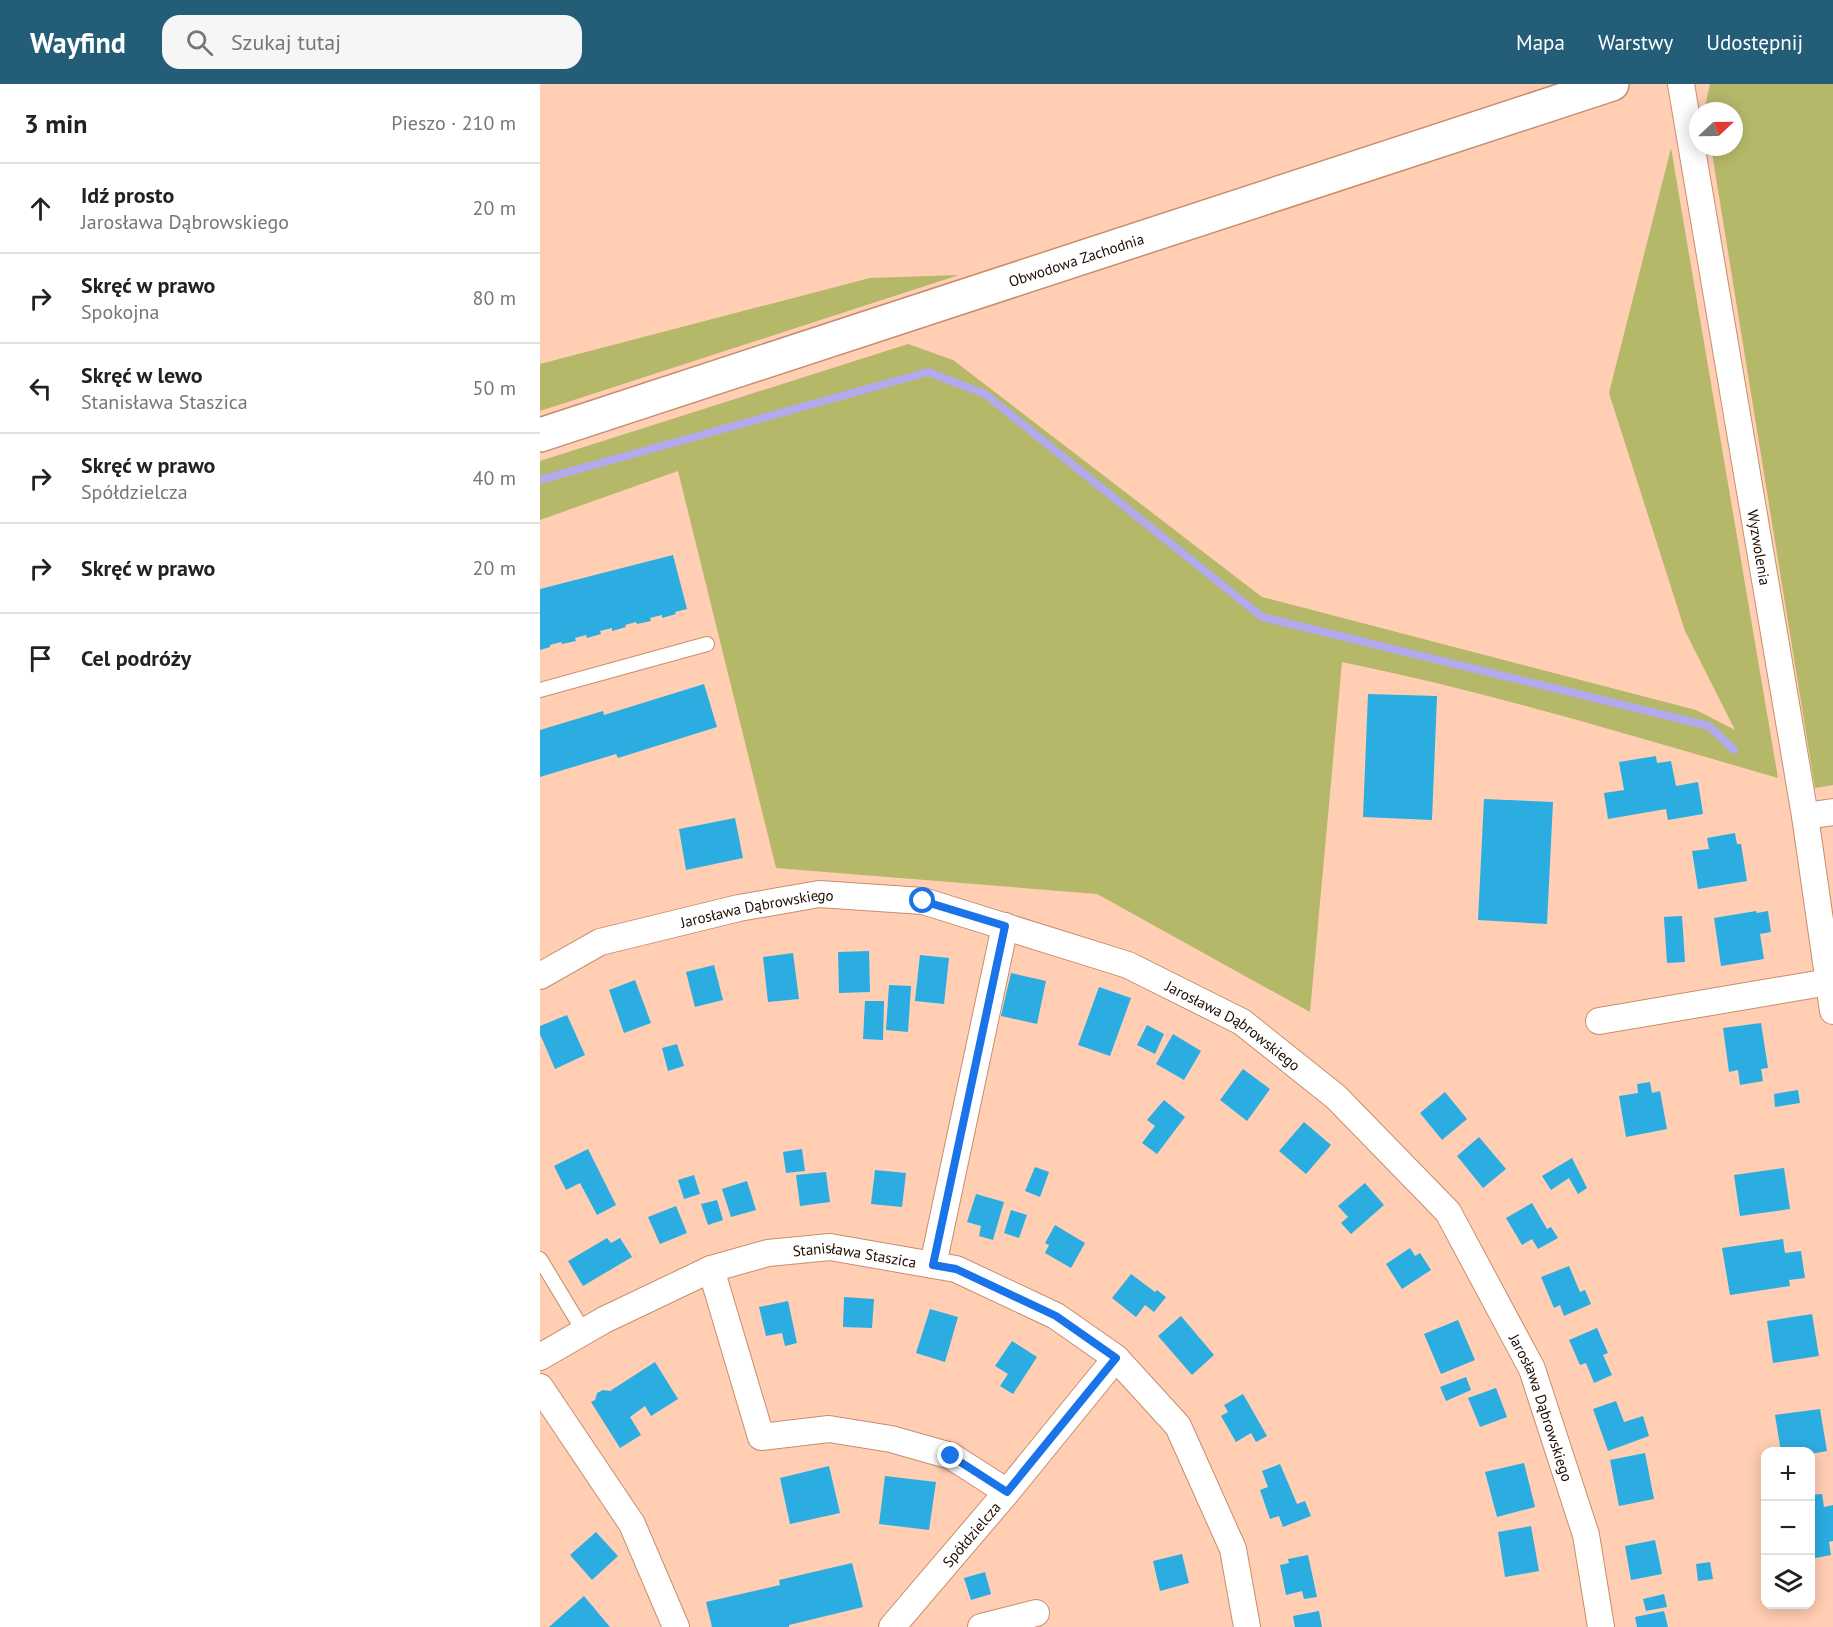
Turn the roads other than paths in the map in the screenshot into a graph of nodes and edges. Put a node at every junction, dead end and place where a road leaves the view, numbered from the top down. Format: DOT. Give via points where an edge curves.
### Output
graph roads {
  1 [pos="1612,84"];
  2 [pos="1681,84"];
  3 [pos="540,435"];
  4 [pos="707,644"];
  5 [pos="540,690"];
  6 [pos="1833,812"];
  7 [pos="1805,816"];
  8 [pos="1005,926"];
  9 [pos="540,976"];
  10 [pos="1829,982"];
  11 [pos="1833,1011"];
  12 [pos="1599,1021"];
  13 [pos="540,1259"];
  14 [pos="933,1265"];
  15 [pos="711,1269"];
  16 [pos="584,1332"];
  17 [pos="540,1357"];
  18 [pos="1116,1358"];
  19 [pos="540,1387"];
  20 [pos="1007,1492"];
  21 [pos="1036,1613"];
  22 [pos="675,1627"];
  23 [pos="892,1627"];
  24 [pos="981,1627"];
  25 [pos="1247,1627"];
  26 [pos="1601,1627"];
  1 -- 3 [label="main road, Obwodowa Zachodnia"];
  2 -- 7 [label="street, Wyzwolenia"];
  4 -- 5 [label="lane"];
  6 -- 7 [label="street"];
  7 -- 10 [label="street, Wyzwolenia"];
  8 -- 9 [label="street, Jarosława Dąbrowskiego" via="923,901 819,894 739,908 600,942"];
  8 -- 14 [label="street"];
  8 -- 26 [label="street, Jarosława Dąbrowskiego" via="1128,965 1242,1022 1336,1097 1448,1212 1532,1368 1586,1535"];
  10 -- 11 [label="street, Wyzwolenia"];
  10 -- 12 [label="street"];
  13 -- 16 [label="lane"];
  14 -- 15 [label="street, Stanisława Staszica" via="830,1247 768,1253"];
  14 -- 18 [label="street, Stanisława Staszica" via="956,1269 1056,1316"];
  15 -- 16 [label="street, Stanisława Staszica"];
  15 -- 20 [label="street" via="761,1437 829,1429 891,1439 951,1456"];
  16 -- 17 [label="street, Stanisława Staszica"];
  18 -- 20 [label="street, Spółdzielcza"];
  18 -- 25 [label="street, Stanisława Staszica" via="1178,1426 1233,1548"];
  19 -- 22 [label="street" via="632,1524"];
  20 -- 23 [label="street, Spółdzielcza"];
  21 -- 24 [label="street"];
}
